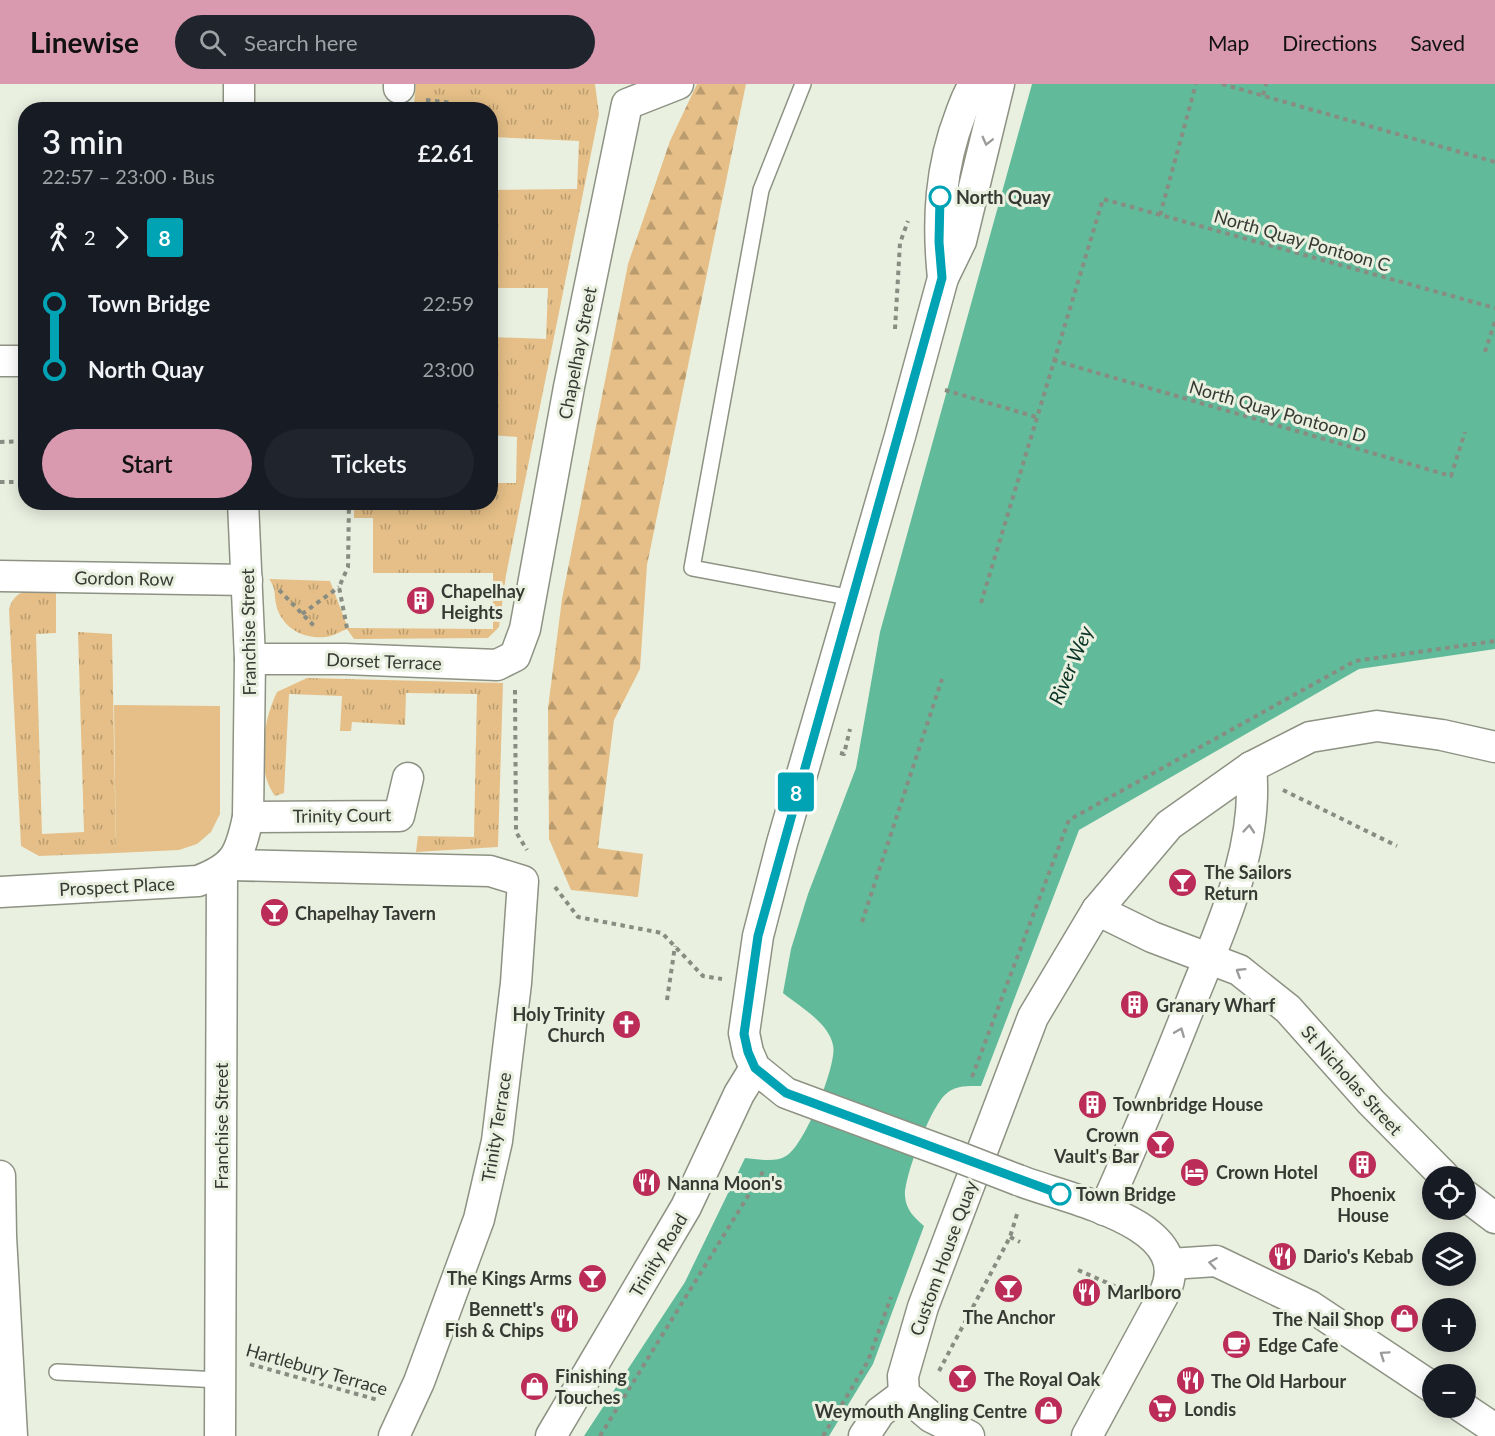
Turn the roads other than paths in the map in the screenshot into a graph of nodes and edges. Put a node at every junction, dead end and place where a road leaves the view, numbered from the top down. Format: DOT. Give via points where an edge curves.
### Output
graph roads {
  1 [pos="239,84"];
  2 [pos="678,84"];
  3 [pos="803,84"];
  4 [pos="975,84"];
  5 [pos="999,84"];
  6 [pos="239,102"];
  7 [pos="942,278"];
  8 [pos="0,361"];
  9 [pos="18,361"];
  10 [pos="243,510"];
  11 [pos="247,569"];
  12 [pos="0,576"];
  13 [pos="853,598"];
  14 [pos="515,656"];
  15 [pos="250,659"];
  16 [pos="1495,747"];
  17 [pos="408,778"];
  18 [pos="1252,778"];
  19 [pos="248,817"];
  20 [pos="470,853"];
  21 [pos="226,869"];
  22 [pos="0,892"];
  23 [pos="1097,910"];
  24 [pos="1209,958"];
  25 [pos="755,1068"];
  26 [pos="1434,1166"];
  27 [pos="0,1176"];
  28 [pos="1476,1204"];
  29 [pos="1104,1210"];
  30 [pos="1495,1218"];
  31 [pos="0,1236"];
  32 [pos="1168,1278"];
  33 [pos="220,1368"];
  34 [pos="57,1372"];
  35 [pos="1422,1380"];
  36 [pos="5,1393"];
  37 [pos="904,1394"];
  38 [pos="1476,1416"];
  39 [pos="1495,1429"];
  40 [pos="12,1436"];
  41 [pos="220,1436"];
  42 [pos="394,1436"];
  43 [pos="551,1436"];
  44 [pos="864,1436"];
  45 [pos="969,1436"];
  46 [pos="1087,1436"];
  1 -- 6 [label="street"];
  2 -- 14 [label="street, Chapelhay Street" via="627,104 525,629"];
  3 -- 13 [label="lane" via="761,190 692,568"];
  4 -- 7 [label="street" via="955,129 943,172 939,207"];
  5 -- 7 [label="street, one-way" via="961,241"];
  7 -- 13 [label="street"];
  8 -- 9 [label="street"];
  10 -- 11 [label="street, Franchise Street"];
  11 -- 12 [label="street, Gordon Row"];
  11 -- 15 [label="street, Franchise Street"];
  13 -- 25 [label="street" via="758,936 744,1034"];
  14 -- 15 [label="street, Dorset Terrace" via="497,665 345,658"];
  15 -- 19 [label="street, Franchise Street"];
  16 -- 18 [label="street, Custom House Quay" via="1377,726 1310,738"];
  17 -- 19 [label="street, Trinity Court" via="399,816"];
  18 -- 23 [label="street, Custom House Quay" via="1170,825"];
  24 -- 18 [label="street, one-way" via="1248,845"];
  19 -- 21 [label="street, Franchise Street" via="243,842"];
  20 -- 21 [label="street"];
  21 -- 22 [label="street, Prospect Place" via="198,880"];
  21 -- 33 [label="street, Franchise Street"];
  21 -- 42 [label="street, Trinity Terrace" via="490,871 523,881 516,983 497,1141 479,1219"];
  23 -- 24 [label="street, St Nicholas Street" via="1152,937"];
  23 -- 37 [label="street, Custom House Quay" via="1033,1017 923,1307 903,1377"];
  26 -- 24 [label="street, St Nicholas Street, one-way" via="1288,1009 1239,970"];
  29 -- 24 [label="street, one-way"];
  25 -- 29 [label="street, bridge" via="786,1093"];
  25 -- 43 [label="street, Trinity Road" via="686,1207"];
  27 -- 31 [label="street"];
  28 -- 30 [label="street"];
  29 -- 32 [label="street" via="1148,1231 1161,1244"];
  31 -- 36 [label="street"];
  35 -- 32 [label="street, one-way" via="1310,1306 1216,1261"];
  32 -- 46 [label="street"];
  33 -- 34 [label="lane"];
  33 -- 41 [label="street, Franchise Street"];
  36 -- 40 [label="street"];
  37 -- 44 [label="street" via="880,1412"];
  37 -- 45 [label="street" via="931,1417"];
  38 -- 39 [label="street"];
}
